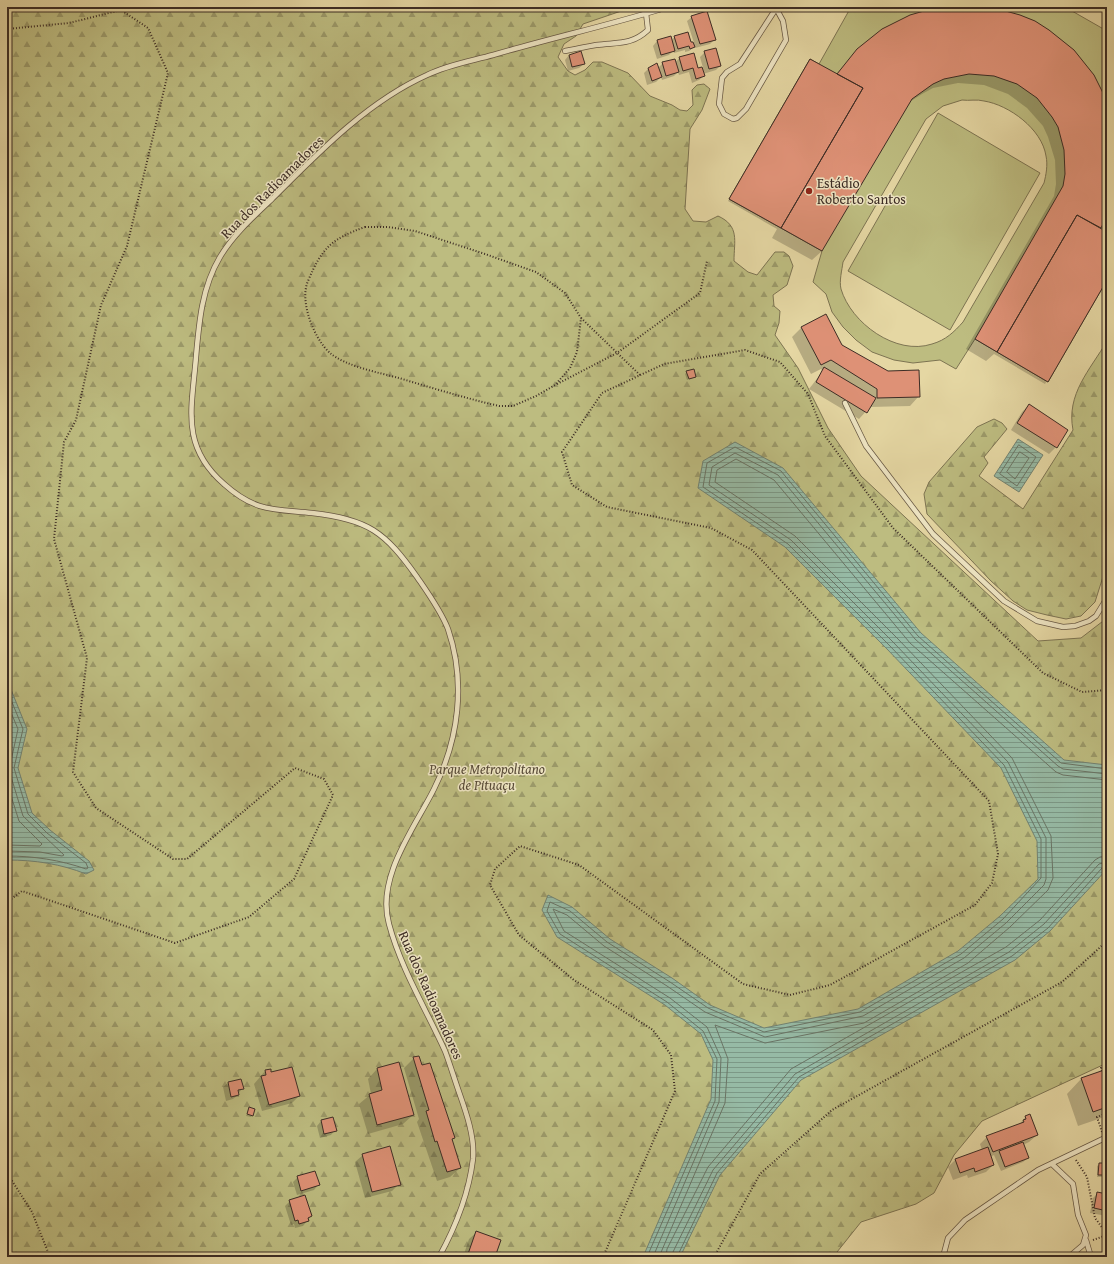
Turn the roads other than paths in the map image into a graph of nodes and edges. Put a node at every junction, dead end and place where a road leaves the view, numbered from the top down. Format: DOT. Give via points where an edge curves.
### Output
graph roads {
  1 [pos="668,7"];
  2 [pos="777,8"];
  3 [pos="646,13"];
  4 [pos="565,51"];
  5 [pos="845,403"];
  6 [pos="1107,598"];
  7 [pos="1107,1137"];
  8 [pos="1052,1164"];
  9 [pos="1086,1240"];
  10 [pos="439,1257"];
  11 [pos="944,1257"];
  12 [pos="1069,1257"];
  13 [pos="1091,1257"];
  1 -- 3 [label="lane, Rua dos Radioamadores"];
  2 -- 2 [label="lane" via="740,64 722,78 719,104 724,114 733,119 746,109 786,40 783,21"];
  3 -- 4 [label="lane" via="648,30 624,44 597,45"];
  3 -- 10 [label="lane, Rua dos Radioamadores" via="430,73 389,94 318,154 238,233 220,257 206,289 200,320 192,408 192,435 198,453 220,481 241,498 264,509 316,513 353,520 374,529 390,541 425,588 446,625 458,665 458,709 448,756 435,788 394,867 386,893 386,914 395,946 446,1054 467,1116 472,1141 473,1157 464,1196"];
  5 -- 6 [label="lane" via="866,446 933,534 1010,605 1037,621 1063,627 1089,621 1096,616"];
  7 -- 8 [label="lane"];
  8 -- 9 [label="lane" via="1073,1184 1078,1215"];
  8 -- 11 [label="lane" via="1038,1170 956,1227 948,1238"];
  9 -- 12 [label="lane"];
  9 -- 13 [label="lane"];
}
